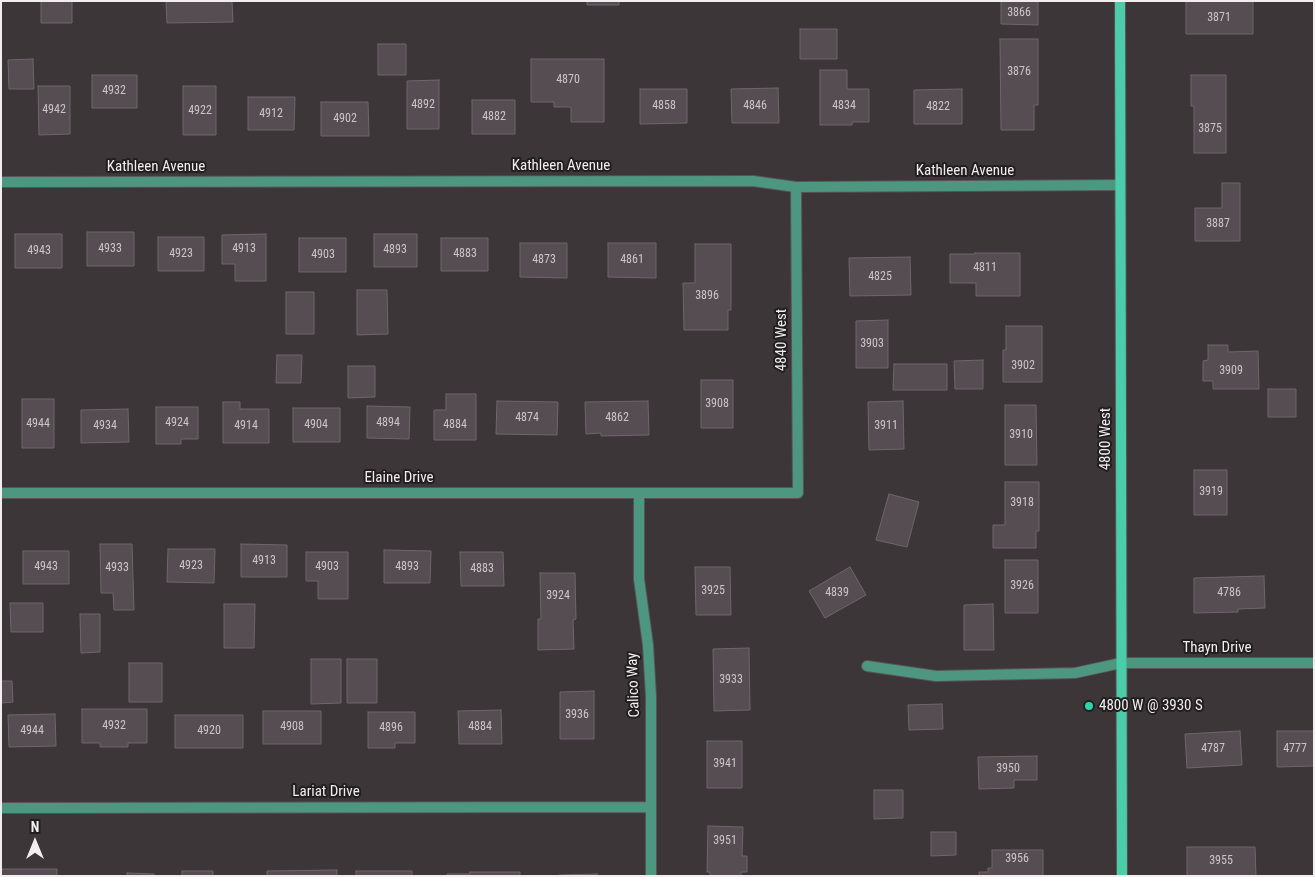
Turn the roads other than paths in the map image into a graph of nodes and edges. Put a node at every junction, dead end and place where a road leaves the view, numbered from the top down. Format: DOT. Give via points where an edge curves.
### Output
graph roads {
  1 [pos="1120,1"];
  2 [pos="1,182"];
  3 [pos="1120,185"];
  4 [pos="796,187"];
  5 [pos="638,493"];
  6 [pos="798,493"];
  7 [pos="1,494"];
  8 [pos="1314,662"];
  9 [pos="1121,663"];
  10 [pos="867,666"];
  11 [pos="651,807"];
  12 [pos="1,808"];
  13 [pos="651,876"];
  14 [pos="1122,876"];
  1 -- 3 [label="main road, 4800 West"];
  2 -- 4 [label="street, Kathleen Avenue" via="753,181"];
  3 -- 4 [label="street, Kathleen Avenue"];
  3 -- 9 [label="main road, 4800 West"];
  4 -- 6 [label="street, 4840 West"];
  5 -- 6 [label="street, Elaine Drive"];
  5 -- 7 [label="street, Elaine Drive"];
  5 -- 11 [label="street, Calico Way" via="639,579 651,697"];
  8 -- 9 [label="street, Thayn Drive"];
  9 -- 10 [label="street, Thayn Drive" via="1075,673 936,676"];
  9 -- 14 [label="main road, 4800 West"];
  11 -- 12 [label="street, Lariat Drive"];
  11 -- 13 [label="street, Calico Way"];
}
